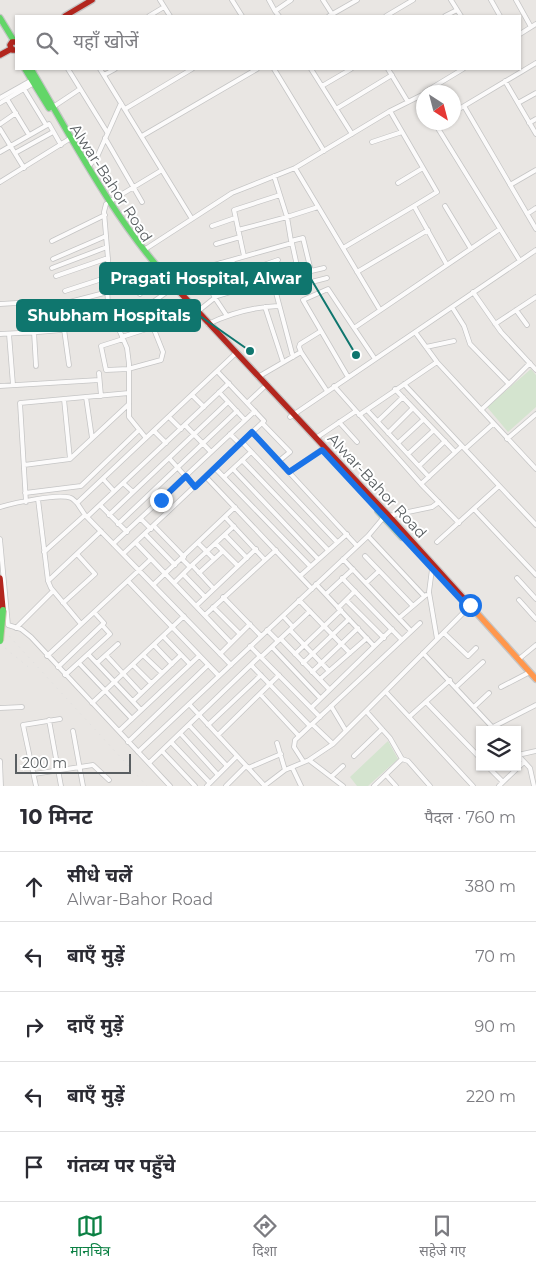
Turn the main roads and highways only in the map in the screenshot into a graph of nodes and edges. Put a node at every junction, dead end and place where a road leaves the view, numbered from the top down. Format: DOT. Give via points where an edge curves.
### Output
graph roads {
  1 [pos="92,0"];
  2 [pos="67,15"];
  3 [pos="0,18"];
  4 [pos="0,26"];
  5 [pos="14,47"];
  6 [pos="0,55"];
  7 [pos="26,70"];
  8 [pos="32,70"];
  9 [pos="69,139"];
  10 [pos="107,203"];
  11 [pos="174,290"];
  12 [pos="235,354"];
  13 [pos="292,415"];
  14 [pos="386,516"];
  15 [pos="0,578"];
  16 [pos="470,607"];
  17 [pos="1,613"];
  18 [pos="0,641"];
  19 [pos="536,679"];
  1 -- 2 [label="main road"];
  3 -- 5 [label="main road"];
  4 -- 5 [label="main road"];
  5 -- 6 [label="main road"];
  7 -- 9 [label="main road, Alwar-Bahor Road"];
  8 -- 9 [label="main road, Alwar-Bahor Road"];
  9 -- 10 [label="main road, Alwar-Bahor Road"];
  9 -- 10 [label="main road, Alwar-Bahor Road"];
  10 -- 11 [label="main road, Alwar-Bahor Road"];
  10 -- 11 [label="main road, Alwar-Bahor Road" via="135,246"];
  11 -- 12 [label="main road, Alwar-Bahor Road"];
  11 -- 12 [label="main road, Alwar-Bahor Road"];
  12 -- 13 [label="main road, Alwar-Bahor Road"];
  12 -- 13 [label="main road, Alwar-Bahor Road" via="263,388"];
  13 -- 14 [label="main road, Alwar-Bahor Road"];
  13 -- 14 [label="main road, Alwar-Bahor Road"];
  14 -- 16 [label="main road, Alwar-Bahor Road"];
  14 -- 16 [label="main road, Alwar-Bahor Road"];
  15 -- 17 [label="main road"];
  16 -- 19 [label="main road, Alwar-Bahor Road"];
  17 -- 18 [label="main road, bridge"];
}
